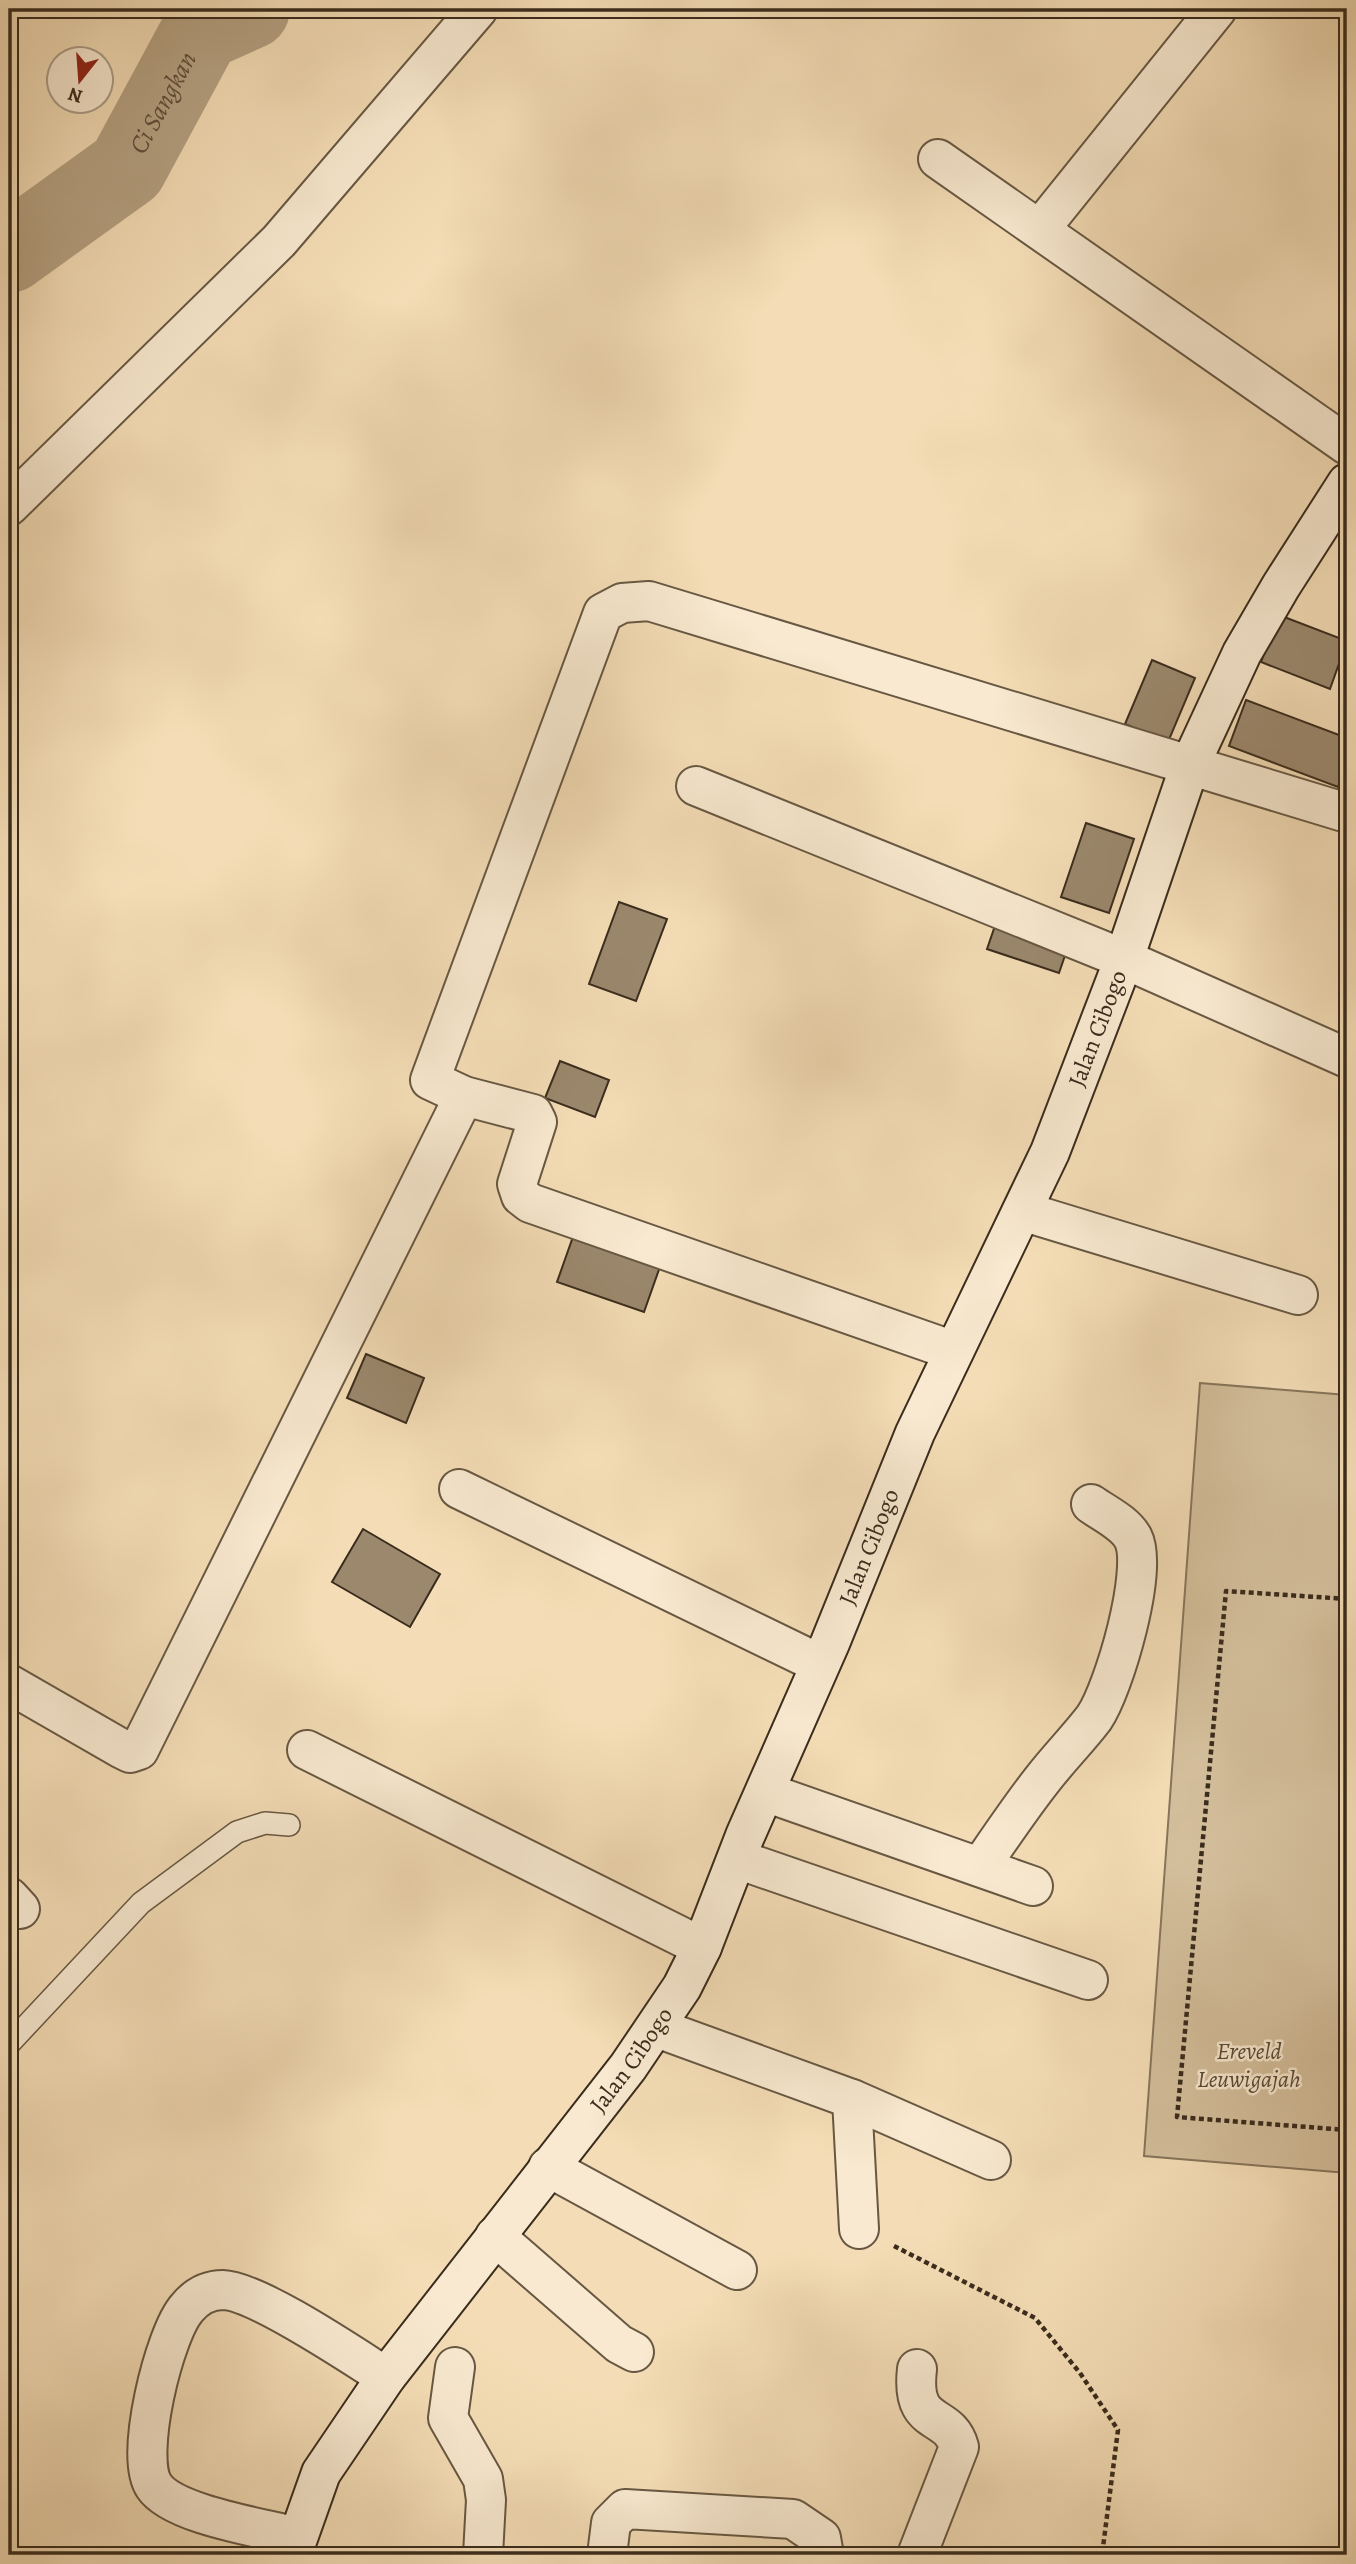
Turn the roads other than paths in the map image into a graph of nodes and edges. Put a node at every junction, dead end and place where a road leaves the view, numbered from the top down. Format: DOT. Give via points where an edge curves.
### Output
graph roads {
  1 [pos="478,9"];
  2 [pos="1217,9"];
  3 [pos="938,159"];
  4 [pos="1040,229"];
  5 [pos="1347,445"];
  6 [pos="1347,483"];
  7 [pos="9,506"];
  8 [pos="1190,765"];
  9 [pos="696,786"];
  10 [pos="1347,813"];
  11 [pos="1124,959"];
  12 [pos="1347,1058"];
  13 [pos="464,1096"];
  14 [pos="1021,1211"];
  15 [pos="1298,1295"];
  16 [pos="954,1352"];
  17 [pos="459,1489"];
  18 [pos="1091,1504"];
  19 [pos="820,1664"];
  20 [pos="9,1684"];
  21 [pos="307,1750"];
  22 [pos="765,1792"];
  23 [pos="289,1825"];
  24 [pos="737,1859"];
  25 [pos="979,1867"];
  26 [pos="1033,1886"];
  27 [pos="702,1947"];
  28 [pos="1088,1980"];
  29 [pos="657,2028"];
  30 [pos="9,2044"];
  31 [pos="852,2099"];
  32 [pos="991,2160"];
  33 [pos="548,2167"];
  34 [pos="859,2229"];
  35 [pos="495,2236"];
  36 [pos="737,2270"];
  37 [pos="634,2352"];
  38 [pos="455,2367"];
  39 [pos="917,2369"];
  40 [pos="387,2377"];
  41 [pos="295,2546"];
  42 [pos="483,2555"];
  43 [pos="607,2555"];
  44 [pos="824,2555"];
  45 [pos="918,2555"];
  1 -- 7 [label="street" via="279,241"];
  2 -- 4 [label="street"];
  3 -- 4 [label="street"];
  4 -- 5 [label="street"];
  6 -- 8 [label="street, Jalan Cibogo" via="1242,653"];
  8 -- 10 [label="street"];
  8 -- 11 [label="street, Jalan Cibogo"];
  8 -- 13 [label="street" via="649,601 621,603 603,613 430,1075 434,1084"];
  9 -- 11 [label="street"];
  11 -- 12 [label="street"];
  11 -- 14 [label="street, Jalan Cibogo" via="1075,1092"];
  13 -- 16 [label="street" via="536,1118 517,1184 530,1203"];
  13 -- 20 [label="street" via="139,1750 130,1753 122,1749"];
  14 -- 15 [label="street"];
  14 -- 16 [label="street, Jalan Cibogo"];
  16 -- 19 [label="street, Jalan Cibogo" via="915,1433"];
  17 -- 19 [label="street"];
  18 -- 25 [label="street" via="1126,1529 1138,1555 1137,1578 1107,1691 1094,1717"];
  19 -- 22 [label="street, Jalan Cibogo"];
  21 -- 27 [label="street"];
  22 -- 24 [label="street, Jalan Cibogo"];
  22 -- 25 [label="street"];
  23 -- 30 [label="lane" via="265,1823 237,1832 141,1903"];
  24 -- 27 [label="street, Jalan Cibogo"];
  24 -- 28 [label="street"];
  25 -- 26 [label="street"];
  27 -- 29 [label="street, Jalan Cibogo"];
  29 -- 31 [label="street"];
  29 -- 33 [label="street, Jalan Cibogo"];
  31 -- 32 [label="street"];
  31 -- 34 [label="street"];
  33 -- 35 [label="street, Jalan Cibogo"];
  33 -- 36 [label="street"];
  35 -- 37 [label="street"];
  35 -- 40 [label="street, Jalan Cibogo"];
  38 -- 42 [label="street" via="448,2418 483,2479"];
  39 -- 45 [label="street" via="914,2393 918,2405 957,2439 959,2447"];
  40 -- 41 [label="street, Jalan Cibogo" via="321,2473"];
  40 -- 41 [label="street" via="253,2297 224,2290 205,2293 185,2310 165,2356 150,2415 147,2465 153,2486 168,2500"];
  43 -- 44 [label="street" via="611,2523 625,2509 793,2519 821,2538"];
}
